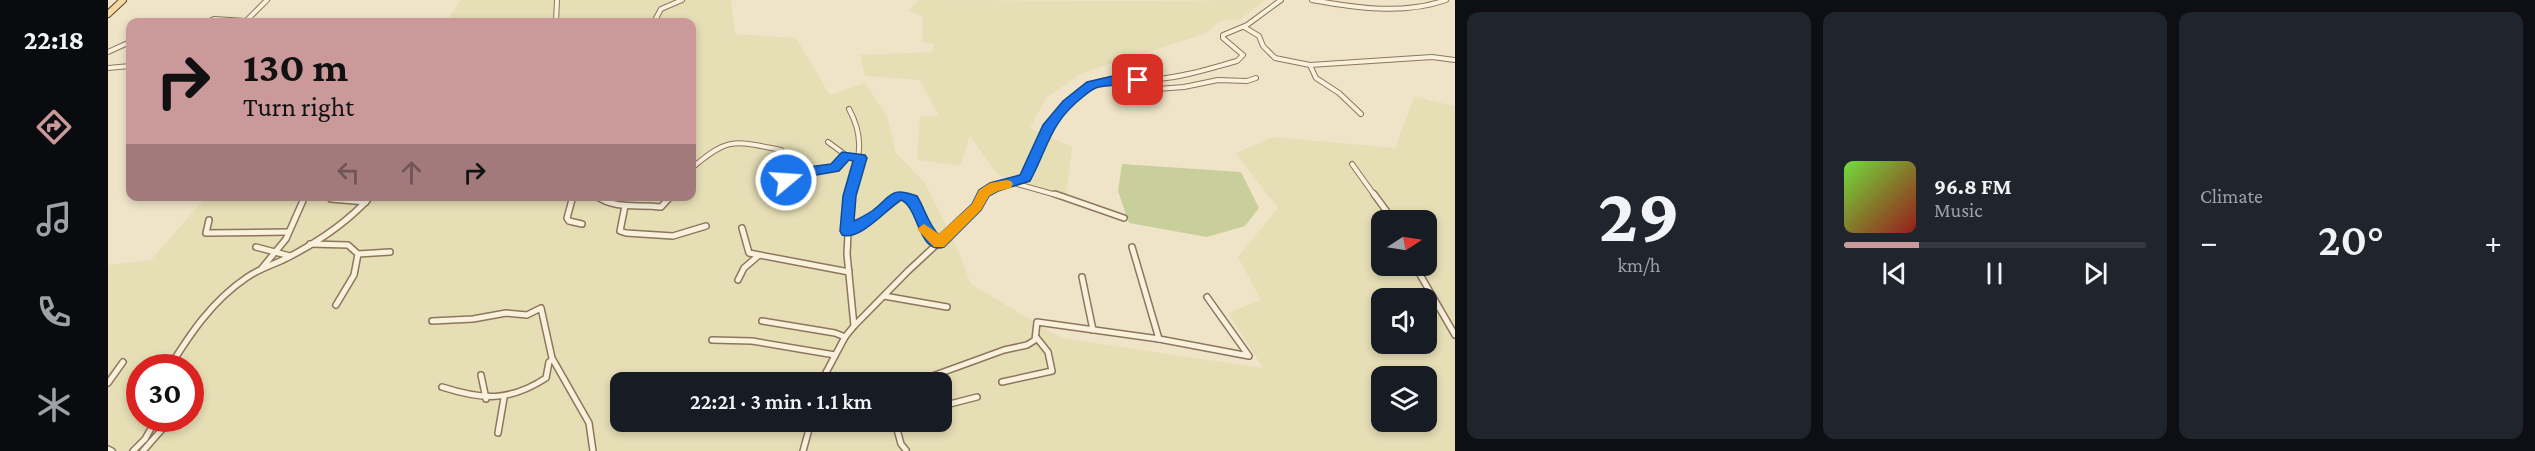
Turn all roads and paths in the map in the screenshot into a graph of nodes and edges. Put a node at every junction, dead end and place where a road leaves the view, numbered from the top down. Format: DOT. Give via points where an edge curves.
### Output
graph roads {
  1 [pos="123,0"];
  2 [pos="267,0"];
  3 [pos="557,0"];
  4 [pos="682,0"];
  5 [pos="1281,0"];
  6 [pos="1312,0"];
  7 [pos="1446,0"];
  8 [pos="108,14"];
  9 [pos="249,18"];
  10 [pos="556,18"];
  11 [pos="656,18"];
  12 [pos="1244,27"];
  13 [pos="126,44"];
  14 [pos="108,52"];
  15 [pos="1455,60"];
  16 [pos="1310,65"];
  17 [pos="126,66"];
  18 [pos="108,68"];
  19 [pos="1256,78"];
  20 [pos="1142,80"];
  21 [pos="849,109"];
  22 [pos="1360,114"];
  23 [pos="828,142"];
  24 [pos="781,150"];
  25 [pos="847,156"];
  26 [pos="861,158"];
  27 [pos="1352,164"];
  28 [pos="696,165"];
  29 [pos="786,180"];
  30 [pos="1014,183"];
  31 [pos="303,201"];
  32 [pos="354,201"];
  33 [pos="572,201"];
  34 [pos="602,201"];
  35 [pos="666,201"];
  36 [pos="366,202"];
  37 [pos="625,206"];
  38 [pos="1386,210"];
  39 [pos="1124,218"];
  40 [pos="209,220"];
  41 [pos="582,224"];
  42 [pos="706,226"];
  43 [pos="742,228"];
  44 [pos="847,231"];
  45 [pos="288,232"];
  46 [pos="939,243"];
  47 [pos="310,244"];
  48 [pos="256,247"];
  49 [pos="1132,247"];
  50 [pos="278,251"];
  51 [pos="390,252"];
  52 [pos="358,254"];
  53 [pos="290,256"];
  54 [pos="758,256"];
  55 [pos="262,269"];
  56 [pos="849,272"];
  57 [pos="1421,276"];
  58 [pos="1082,277"];
  59 [pos="738,280"];
  60 [pos="884,296"];
  61 [pos="1207,297"];
  62 [pos="336,305"];
  63 [pos="947,307"];
  64 [pos="432,321"];
  65 [pos="762,321"];
  66 [pos="854,326"];
  67 [pos="1093,330"];
  68 [pos="1455,335"];
  69 [pos="845,337"];
  70 [pos="1036,337"];
  71 [pos="1159,339"];
  72 [pos="712,340"];
  73 [pos="178,354"];
  74 [pos="835,355"];
  75 [pos="552,360"];
  76 [pos="123,362"];
  77 [pos="826,372"];
  78 [pos="944,372"];
  79 [pos="481,375"];
  80 [pos="1002,382"];
  81 [pos="108,383"];
  82 [pos="442,387"];
  83 [pos="977,397"];
  84 [pos="504,398"];
  85 [pos="486,399"];
  86 [pos="952,403"];
  87 [pos="149,432"];
  88 [pos="161,432"];
  89 [pos="808,432"];
  90 [pos="898,432"];
  91 [pos="498,433"];
  92 [pos="906,450"];
  93 [pos="133,451"];
  94 [pos="143,451"];
  95 [pos="593,451"];
  96 [pos="802,451"];
  1 -- 8 [label="main road"];
  2 -- 9 [label="street"];
  3 -- 10 [label="street"];
  4 -- 11 [label="street" via="661,9"];
  5 -- 12 [label="street"];
  6 -- 7 [label="street" via="1385,10 1428,6"];
  12 -- 16 [label="street" via="1258,35 1275,58"];
  12 -- 20 [label="street" via="1223,35 1244,55 1237,61"];
  13 -- 14 [label="street"];
  15 -- 16 [label="street" via="1432,57"];
  16 -- 22 [label="street" via="1322,84 1336,91"];
  17 -- 18 [label="street"];
  19 -- 20 [label="street" via="1157,89"];
  20 -- 30 [label="street" via="1091,85 1067,103 1049,125 1025,178"];
  21 -- 26 [label="street" via="858,123"];
  23 -- 25 [label="street"];
  24 -- 28 [label="street" via="741,141 721,144"];
  25 -- 26 [label="street"];
  25 -- 29 [label="street" via="835,168 809,171"];
  26 -- 44 [label="street" via="850,196"];
  27 -- 38 [label="street"];
  30 -- 39 [label="street"];
  30 -- 46 [label="street" via="995,186 984,193 977,207"];
  31 -- 45 [label="street"];
  32 -- 36 [label="street"];
  33 -- 41 [label="street" via="567,218"];
  34 -- 37 [label="street"];
  35 -- 37 [label="street" via="661,207"];
  36 -- 47 [label="street"];
  37 -- 42 [label="street" via="620,231 626,233 673,236"];
  40 -- 45 [label="street" via="206,233"];
  43 -- 54 [label="street" via="749,253"];
  44 -- 46 [label="street" via="902,195 912,199 925,230"];
  44 -- 56 [label="street"];
  45 -- 50 [label="street"];
  46 -- 60 [label="street"];
  47 -- 52 [label="street" via="348,245"];
  47 -- 53 [label="street"];
  48 -- 50 [label="street"];
  49 -- 71 [label="street"];
  50 -- 53 [label="street"];
  50 -- 55 [label="street"];
  51 -- 52 [label="street"];
  52 -- 62 [label="street" via="353,276"];
  53 -- 55 [label="street"];
  54 -- 56 [label="street"];
  54 -- 59 [label="street" via="744,268"];
  55 -- 73 [label="street" via="215,304"];
  56 -- 66 [label="street"];
  57 -- 68 [label="street"];
  58 -- 67 [label="street"];
  60 -- 63 [label="street"];
  60 -- 66 [label="street"];
  61 -- 71 [label="street" via="1249,356"];
  64 -- 75 [label="street" via="506,313 527,315 539,307 544,312"];
  65 -- 69 [label="street"];
  66 -- 69 [label="street"];
  67 -- 70 [label="street" via="1037,322"];
  67 -- 71 [label="street"];
  69 -- 74 [label="street"];
  70 -- 78 [label="street" via="1027,345"];
  70 -- 80 [label="street" via="1050,356 1052,371"];
  72 -- 74 [label="street" via="752,341"];
  74 -- 77 [label="street"];
  75 -- 84 [label="street" via="546,378"];
  75 -- 95 [label="street" via="591,422"];
  76 -- 81 [label="street"];
  79 -- 85 [label="street"];
  82 -- 85 [label="street"];
  83 -- 86 [label="street"];
  84 -- 85 [label="street"];
  84 -- 91 [label="street"];
  87 -- 93 [label="street"];
  88 -- 94 [label="street"];
  89 -- 96 [label="street"];
  90 -- 92 [label="street"];
}
